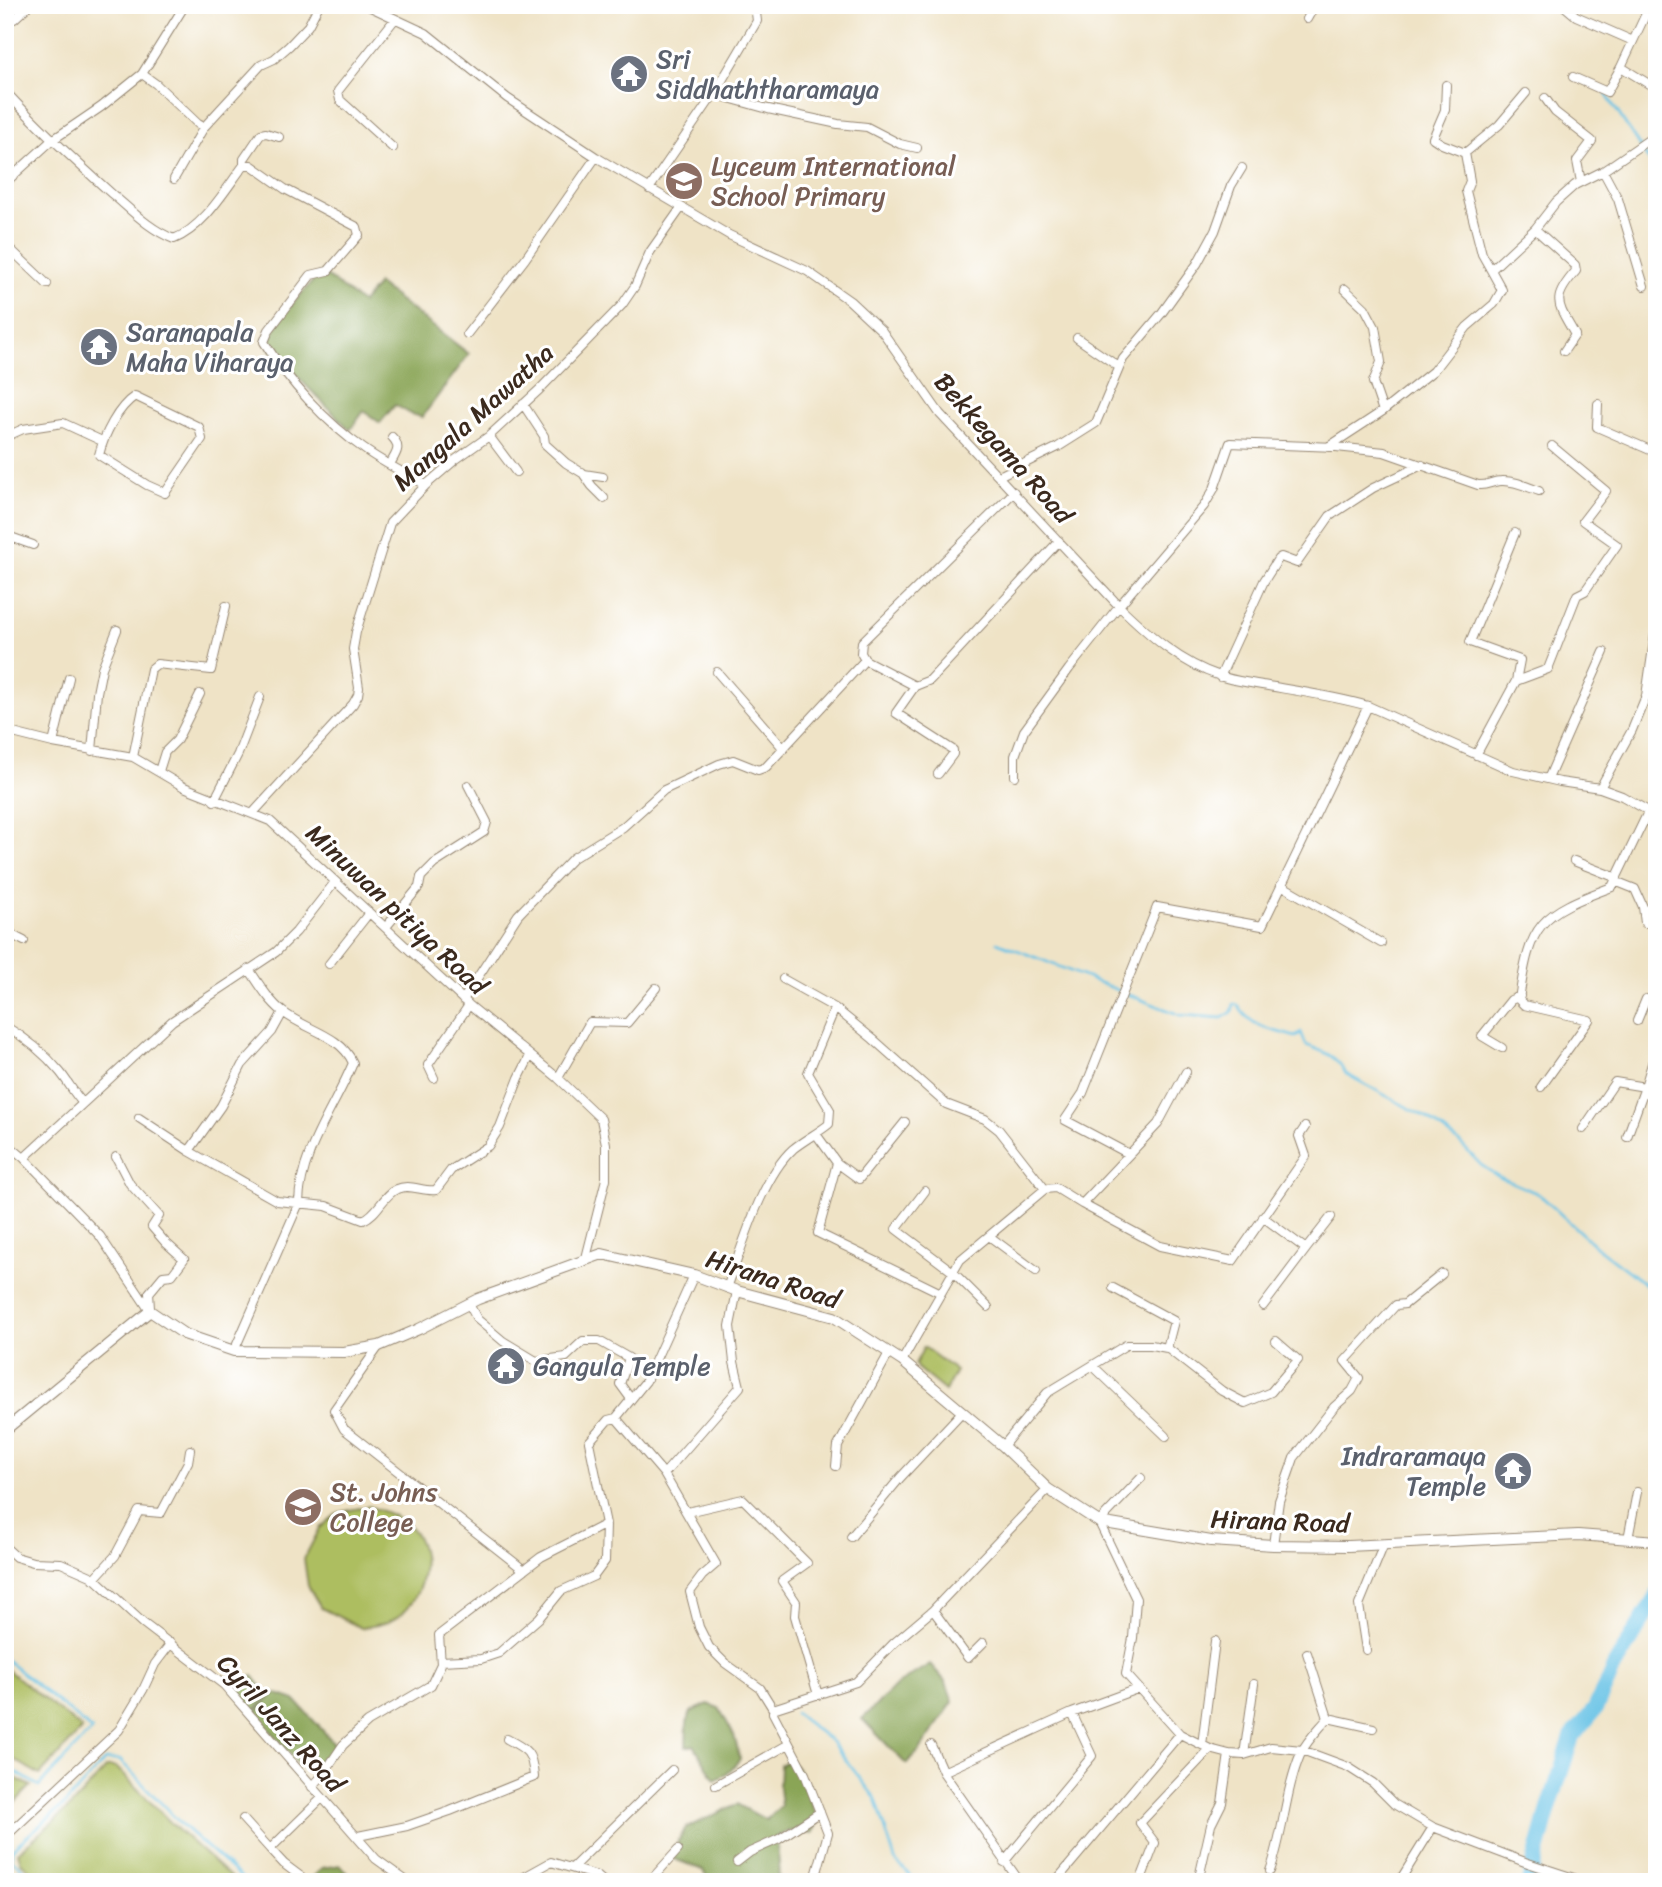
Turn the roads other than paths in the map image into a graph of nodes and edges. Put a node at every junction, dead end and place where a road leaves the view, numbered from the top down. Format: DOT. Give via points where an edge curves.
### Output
graph roads {
  1 [pos="29,5"];
  2 [pos="185,5"];
  3 [pos="319,5"];
  4 [pos="366,5"];
  5 [pos="755,5"];
  6 [pos="1315,5"];
  7 [pos="1563,5"];
  8 [pos="1650,5"];
  9 [pos="5,15"];
  10 [pos="395,19"];
  11 [pos="1307,19"];
  12 [pos="1633,41"];
  13 [pos="1621,67"];
  14 [pos="142,74"];
  15 [pos="1573,77"];
  16 [pos="1446,85"];
  17 [pos="1657,89"];
  18 [pos="5,91"];
  19 [pos="1526,93"];
  20 [pos="714,94"];
  21 [pos="1545,98"];
  22 [pos="204,127"];
  23 [pos="1657,134"];
  24 [pos="279,137"];
  25 [pos="51,141"];
  26 [pos="393,148"];
  27 [pos="917,148"];
  28 [pos="1465,153"];
  29 [pos="596,156"];
  30 [pos="244,165"];
  31 [pos="1241,167"];
  32 [pos="1603,171"];
  33 [pos="174,179"];
  34 [pos="1581,182"];
  35 [pos="5,183"];
  36 [pos="649,189"];
  37 [pos="681,208"];
  38 [pos="1535,229"];
  39 [pos="5,244"];
  40 [pos="1491,270"];
  41 [pos="47,284"];
  42 [pos="1644,286"];
  43 [pos="1345,289"];
  44 [pos="467,334"];
  45 [pos="1077,338"];
  46 [pos="1564,351"];
  47 [pos="1119,367"];
  48 [pos="523,404"];
  49 [pos="1598,404"];
  50 [pos="1383,411"];
  51 [pos="489,436"];
  52 [pos="5,437"];
  53 [pos="392,437"];
  54 [pos="102,441"];
  55 [pos="1552,446"];
  56 [pos="1328,447"];
  57 [pos="1657,453"];
  58 [pos="390,464"];
  59 [pos="1422,465"];
  60 [pos="516,472"];
  61 [pos="582,472"];
  62 [pos="999,476"];
  63 [pos="603,477"];
  64 [pos="426,485"];
  65 [pos="1014,492"];
  66 [pos="1539,492"];
  67 [pos="604,498"];
  68 [pos="1515,533"];
  69 [pos="5,535"];
  70 [pos="1059,541"];
  71 [pos="33,545"];
  72 [pos="226,606"];
  73 [pos="1119,606"];
  74 [pos="1657,620"];
  75 [pos="117,630"];
  76 [pos="1604,652"];
  77 [pos="865,660"];
  78 [pos="718,672"];
  79 [pos="1220,677"];
  80 [pos="69,678"];
  81 [pos="1516,681"];
  82 [pos="915,686"];
  83 [pos="200,694"];
  84 [pos="260,697"];
  85 [pos="1367,706"];
  86 [pos="5,731"];
  87 [pos="53,743"];
  88 [pos="784,749"];
  89 [pos="92,751"];
  90 [pos="1476,755"];
  91 [pos="133,757"];
  92 [pos="159,771"];
  93 [pos="938,774"];
  94 [pos="1015,776"];
  95 [pos="1548,779"];
  96 [pos="468,785"];
  97 [pos="1600,788"];
  98 [pos="214,800"];
  99 [pos="253,813"];
  100 [pos="1653,813"];
  101 [pos="1574,861"];
  102 [pos="1616,879"];
  103 [pos="335,882"];
  104 [pos="1280,886"];
  105 [pos="369,913"];
  106 [pos="1645,923"];
  107 [pos="5,926"];
  108 [pos="386,927"];
  109 [pos="24,941"];
  110 [pos="1381,943"];
  111 [pos="329,964"];
  112 [pos="249,969"];
  113 [pos="783,979"];
  114 [pos="656,988"];
  115 [pos="1520,996"];
  116 [pos="466,1002"];
  117 [pos="1657,1006"];
  118 [pos="835,1009"];
  119 [pos="283,1012"];
  120 [pos="1637,1021"];
  121 [pos="5,1026"];
  122 [pos="1502,1048"];
  123 [pos="1657,1048"];
  124 [pos="530,1056"];
  125 [pos="1186,1072"];
  126 [pos="558,1078"];
  127 [pos="434,1079"];
  128 [pos="1541,1087"];
  129 [pos="1645,1087"];
  130 [pos="83,1103"];
  131 [pos="139,1118"];
  132 [pos="905,1122"];
  133 [pos="1306,1128"];
  134 [pos="1583,1129"];
  135 [pos="816,1134"];
  136 [pos="1627,1137"];
  137 [pos="5,1142"];
  138 [pos="189,1152"];
  139 [pos="1129,1154"];
  140 [pos="116,1157"];
  141 [pos="24,1158"];
  142 [pos="837,1163"];
  143 [pos="1045,1189"];
  144 [pos="925,1191"];
  145 [pos="299,1203"];
  146 [pos="1083,1204"];
  147 [pos="1263,1217"];
  148 [pos="1331,1217"];
  149 [pos="989,1236"];
  150 [pos="1306,1249"];
  151 [pos="586,1258"];
  152 [pos="1036,1271"];
  153 [pos="953,1272"];
  154 [pos="1442,1274"];
  155 [pos="694,1275"];
  156 [pos="1113,1288"];
  157 [pos="732,1290"];
  158 [pos="941,1293"];
  159 [pos="469,1304"];
  160 [pos="1263,1306"];
  161 [pos="988,1307"];
  162 [pos="150,1311"];
  163 [pos="1276,1342"];
  164 [pos="379,1346"];
  165 [pos="1167,1348"];
  166 [pos="234,1351"];
  167 [pos="889,1353"];
  168 [pos="902,1361"];
  169 [pos="1093,1366"];
  170 [pos="631,1399"];
  171 [pos="962,1412"];
  172 [pos="616,1418"];
  173 [pos="5,1430"];
  174 [pos="1166,1436"];
  175 [pos="1003,1446"];
  176 [pos="190,1450"];
  177 [pos="836,1466"];
  178 [pos="664,1474"];
  179 [pos="1141,1478"];
  180 [pos="1048,1489"];
  181 [pos="1637,1492"];
  182 [pos="687,1512"];
  183 [pos="1099,1522"];
  184 [pos="606,1524"];
  185 [pos="851,1537"];
  186 [pos="1628,1539"];
  187 [pos="1657,1541"];
  188 [pos="1384,1544"];
  189 [pos="1273,1545"];
  190 [pos="5,1547"];
  191 [pos="524,1570"];
  192 [pos="94,1579"];
  193 [pos="933,1610"];
  194 [pos="1216,1641"];
  195 [pos="171,1643"];
  196 [pos="983,1643"];
  197 [pos="1366,1650"];
  198 [pos="1307,1653"];
  199 [pos="441,1661"];
  200 [pos="1254,1685"];
  201 [pos="1137,1689"];
  202 [pos="818,1695"];
  203 [pos="773,1709"];
  204 [pos="1072,1713"];
  205 [pos="1328,1717"];
  206 [pos="1373,1728"];
  207 [pos="1180,1734"];
  208 [pos="507,1739"];
  209 [pos="789,1744"];
  210 [pos="931,1745"];
  211 [pos="1206,1747"];
  212 [pos="1302,1751"];
  213 [pos="1229,1754"];
  214 [pos="1244,1755"];
  215 [pos="672,1770"];
  216 [pos="943,1772"];
  217 [pos="716,1785"];
  218 [pos="312,1787"];
  219 [pos="322,1798"];
  220 [pos="820,1812"];
  221 [pos="243,1819"];
  222 [pos="1433,1827"];
  223 [pos="358,1836"];
  224 [pos="5,1837"];
  225 [pos="270,1849"];
  226 [pos="678,1850"];
  227 [pos="737,1862"];
  228 [pos="1004,1862"];
  229 [pos="572,1868"];
  230 [pos="1270,1871"];
  231 [pos="300,1876"];
  232 [pos="408,1882"];
  233 [pos="515,1882"];
  234 [pos="604,1882"];
  235 [pos="649,1882"];
  236 [pos="818,1882"];
  237 [pos="1020,1882"];
  238 [pos="1055,1882"];
  239 [pos="1140,1882"];
  240 [pos="1198,1882"];
  241 [pos="1399,1882"];
  242 [pos="1587,1882"];
  1 -- 9 [label="street" via="14,19"];
  2 -- 14 [label="street"];
  3 -- 22 [label="street" via="308,26 274,59 261,65"];
  4 -- 10 [label="street, Bekkegama Road"];
  5 -- 20 [label="street" via="757,21"];
  6 -- 11 [label="street"];
  7 -- 12 [label="street" via="1576,16"];
  8 -- 12 [label="street"];
  10 -- 26 [label="street" via="338,91 340,100"];
  10 -- 29 [label="street, Bekkegama Road" via="426,33 507,97"];
  12 -- 13 [label="street"];
  13 -- 15 [label="street" via="1607,93"];
  13 -- 17 [label="street"];
  14 -- 22 [label="street"];
  14 -- 25 [label="street"];
  16 -- 28 [label="street" via="1445,110 1433,138"];
  18 -- 25 [label="street"];
  19 -- 28 [label="street" via="1499,125"];
  20 -- 27 [label="street" via="827,122 867,127 902,146"];
  20 -- 36 [label="street"];
  21 -- 34 [label="street" via="1555,112 1592,141 1577,161"];
  22 -- 33 [label="street"];
  23 -- 32 [label="street"];
  24 -- 30 [label="street" via="261,134"];
  25 -- 30 [label="street" via="131,211 174,239 202,218"];
  25 -- 35 [label="street"];
  28 -- 40 [label="street" via="1470,181 1466,191 1482,254"];
  29 -- 36 [label="street, Bekkegama Road"];
  29 -- 44 [label="street"];
  30 -- 58 [label="street" via="357,227 359,235 328,271 311,275 264,342 347,437"];
  31 -- 47 [label="street" via="1197,264"];
  32 -- 34 [label="street"];
  32 -- 42 [label="street" via="1618,199"];
  34 -- 38 [label="street" via="1556,202"];
  36 -- 37 [label="street, Bekkegama Road"];
  37 -- 48 [label="street, Mangala Mawatha" via="650,252 628,299"];
  37 -- 62 [label="street, Bekkegama Road" via="807,271 850,301 882,331 940,414"];
  38 -- 40 [label="street"];
  38 -- 46 [label="street" via="1575,265 1576,271 1558,297 1575,334"];
  39 -- 41 [label="street"];
  40 -- 50 [label="street" via="1502,290 1499,297 1467,327 1433,370"];
  43 -- 50 [label="street" via="1376,327 1381,362 1373,382"];
  45 -- 47 [label="street"];
  47 -- 62 [label="street" via="1096,423"];
  48 -- 51 [label="street, Mangala Mawatha"];
  48 -- 61 [label="street" via="545,444"];
  49 -- 57 [label="street" via="1597,427"];
  50 -- 56 [label="street"];
  51 -- 60 [label="street"];
  51 -- 64 [label="street, Mangala Mawatha"];
  52 -- 54 [label="street" via="23,429 64,423"];
  53 -- 58 [label="street" via="398,451"];
  54 -- 54 [label="street" via="99,455 165,493 202,439 199,427 135,396"];
  55 -- 81 [label="street" via="1606,491 1583,521 1617,545 1586,591 1577,595 1548,669"];
  56 -- 59 [label="street" via="1384,452"];
  56 -- 73 [label="street" via="1230,443 1204,506"];
  58 -- 64 [label="street"];
  59 -- 66 [label="street" via="1478,485 1500,481"];
  59 -- 79 [label="street" via="1373,488 1330,516 1297,563 1278,559"];
  61 -- 63 [label="street"];
  61 -- 67 [label="street"];
  62 -- 65 [label="street, Bekkegama Road"];
  64 -- 99 [label="street, Mangala Mawatha" via="394,517 383,543 353,649 358,695"];
  65 -- 70 [label="street, Bekkegama Road"];
  65 -- 77 [label="street" via="862,642"];
  68 -- 81 [label="street" via="1470,642 1520,660"];
  69 -- 71 [label="street"];
  70 -- 73 [label="street, Bekkegama Road"];
  70 -- 82 [label="street" via="930,680"];
  72 -- 91 [label="street" via="211,670 157,664 151,669"];
  73 -- 79 [label="street, Bekkegama Road" via="1160,643"];
  73 -- 94 [label="street" via="1024,731 1015,756"];
  74 -- 97 [label="street" via="1646,696"];
  75 -- 89 [label="street" via="102,668"];
  76 -- 95 [label="street"];
  77 -- 82 [label="street"];
  77 -- 88 [label="street"];
  78 -- 88 [label="street"];
  79 -- 85 [label="street, Bekkegama Road"];
  80 -- 87 [label="street"];
  81 -- 90 [label="street"];
  82 -- 93 [label="street" via="896,713 953,750"];
  83 -- 92 [label="street" via="177,740 165,752"];
  84 -- 98 [label="street"];
  85 -- 90 [label="street, Bekkegama Road"];
  85 -- 104 [label="street"];
  86 -- 87 [label="street, Minuwan pitiya Road"];
  87 -- 89 [label="street, Minuwan pitiya Road"];
  88 -- 116 [label="street" via="758,770 733,760 664,790 623,827 573,858 518,915"];
  89 -- 91 [label="street, Minuwan pitiya Road"];
  90 -- 95 [label="street, Bekkegama Road"];
  91 -- 92 [label="street, Minuwan pitiya Road"];
  92 -- 98 [label="street, Minuwan pitiya Road"];
  95 -- 97 [label="street, Bekkegama Road"];
  96 -- 108 [label="street" via="487,822 484,832 433,864"];
  97 -- 100 [label="street, Bekkegama Road"];
  98 -- 99 [label="street, Minuwan pitiya Road"];
  99 -- 103 [label="street, Minuwan pitiya Road" via="293,839"];
  100 -- 102 [label="street"];
  101 -- 102 [label="street"];
  102 -- 106 [label="street" via="1635,889"];
  102 -- 115 [label="street" via="1612,887 1548,916 1536,930 1524,963"];
  103 -- 105 [label="street, Minuwan pitiya Road"];
  103 -- 112 [label="street" via="276,952"];
  104 -- 110 [label="street"];
  104 -- 139 [label="street" via="1262,926 1157,907 1083,1093 1065,1120"];
  105 -- 108 [label="street, Minuwan pitiya Road"];
  105 -- 111 [label="street"];
  107 -- 109 [label="street"];
  108 -- 116 [label="street, Minuwan pitiya Road"];
  112 -- 119 [label="street"];
  112 -- 130 [label="street" via="172,1021"];
  113 -- 118 [label="street"];
  114 -- 126 [label="street" via="627,1023 590,1022"];
  115 -- 122 [label="street" via="1511,1000 1482,1036"];
  115 -- 128 [label="street" via="1524,1005 1589,1020"];
  116 -- 124 [label="street, Minuwan pitiya Road"];
  116 -- 127 [label="street" via="428,1065"];
  117 -- 120 [label="street" via="1646,999"];
  118 -- 135 [label="street" via="808,1073 830,1110 829,1124"];
  118 -- 143 [label="street" via="946,1104 985,1119 999,1130"];
  119 -- 138 [label="street" via="272,1032 242,1065"];
  119 -- 145 [label="street" via="342,1046 353,1063 311,1151 300,1183"];
  121 -- 130 [label="street" via="50,1060"];
  123 -- 129 [label="street"];
  124 -- 126 [label="street, Minuwan pitiya Road"];
  124 -- 145 [label="street" via="488,1146 452,1170 436,1190 396,1189 363,1220 326,1206"];
  125 -- 139 [label="street" via="1158,1124"];
  126 -- 151 [label="street, Minuwan pitiya Road" via="601,1119 606,1144 606,1179"];
  129 -- 134 [label="street" via="1615,1082"];
  129 -- 136 [label="street"];
  130 -- 141 [label="street"];
  131 -- 138 [label="street"];
  132 -- 142 [label="street" via="859,1179"];
  133 -- 147 [label="street" via="1299,1136 1306,1156"];
  135 -- 142 [label="street"];
  135 -- 157 [label="street" via="780,1163 754,1215"];
  137 -- 141 [label="street"];
  138 -- 145 [label="street" via="277,1201"];
  139 -- 146 [label="street"];
  140 -- 162 [label="street" via="130,1184 159,1216 152,1227 184,1259 149,1293"];
  141 -- 162 [label="street" via="100,1236"];
  142 -- 158 [label="street" via="818,1233"];
  143 -- 146 [label="street" via="1056,1188"];
  143 -- 149 [label="street"];
  144 -- 153 [label="street" via="896,1228"];
  145 -- 166 [label="street"];
  146 -- 147 [label="street" via="1160,1246 1233,1261"];
  147 -- 150 [label="street"];
  148 -- 150 [label="street"];
  149 -- 152 [label="street"];
  149 -- 153 [label="street" via="960,1260"];
  150 -- 160 [label="street"];
  151 -- 155 [label="street, Hirana Road" via="602,1254"];
  151 -- 159 [label="street, Hirana Road"];
  153 -- 158 [label="street"];
  153 -- 161 [label="street"];
  154 -- 189 [label="street" via="1405,1304 1396,1305 1345,1361 1359,1378 1294,1458 1279,1501"];
  155 -- 157 [label="street, Hirana Road"];
  155 -- 170 [label="street" via="646,1381"];
  156 -- 165 [label="street" via="1174,1321"];
  157 -- 167 [label="street, Hirana Road" via="834,1317"];
  157 -- 178 [label="street" via="730,1326 740,1387"];
  158 -- 168 [label="street"];
  159 -- 164 [label="street, Hirana Road"];
  159 -- 170 [label="street" via="477,1319 536,1362 566,1357 583,1341 599,1341 629,1358 620,1384"];
  162 -- 166 [label="street, Hirana Road" via="184,1334"];
  162 -- 173 [label="street"];
  163 -- 165 [label="street" via="1298,1360 1271,1392 1245,1403"];
  164 -- 166 [label="street, Hirana Road" via="344,1352"];
  164 -- 191 [label="street" via="334,1410 344,1429"];
  165 -- 169 [label="street" via="1126,1345"];
  167 -- 168 [label="street, Hirana Road"];
  167 -- 177 [label="street" via="838,1446"];
  168 -- 171 [label="street, Hirana Road"];
  169 -- 174 [label="street"];
  169 -- 175 [label="street" via="1047,1393"];
  170 -- 172 [label="street"];
  171 -- 175 [label="street, Hirana Road"];
  171 -- 185 [label="street"];
  172 -- 178 [label="street"];
  172 -- 184 [label="street" via="608,1420 589,1442"];
  175 -- 180 [label="street, Hirana Road"];
  176 -- 192 [label="street" via="161,1513 139,1511 115,1556"];
  178 -- 182 [label="street"];
  179 -- 183 [label="street"];
  180 -- 183 [label="street, Hirana Road"];
  180 -- 193 [label="street"];
  181 -- 186 [label="street"];
  182 -- 202 [label="street" via="743,1499 807,1563 782,1581 796,1602 795,1616"];
  182 -- 203 [label="street" via="716,1564 690,1592 699,1627 709,1647 760,1688"];
  183 -- 189 [label="street, Hirana Road" via="1210,1541"];
  183 -- 201 [label="street" via="1136,1599 1126,1674"];
  184 -- 191 [label="street"];
  184 -- 199 [label="street" via="605,1561 594,1576 561,1591 539,1618 499,1653"];
  186 -- 187 [label="street, Hirana Road"];
  186 -- 188 [label="street, Hirana Road" via="1578,1535"];
  188 -- 189 [label="street, Hirana Road"];
  188 -- 197 [label="street" via="1359,1605"];
  190 -- 192 [label="street, Cyril Janz Road" via="16,1557 61,1563"];
  191 -- 199 [label="street" via="439,1635"];
  192 -- 195 [label="street, Cyril Janz Road"];
  193 -- 196 [label="street" via="968,1658"];
  193 -- 202 [label="street" via="856,1682"];
  194 -- 211 [label="street"];
  195 -- 218 [label="street, Cyril Janz Road" via="224,1685"];
  195 -- 224 [label="street" via="118,1730"];
  198 -- 205 [label="street"];
  199 -- 218 [label="street" via="431,1685 368,1722 343,1745"];
  200 -- 214 [label="street"];
  201 -- 204 [label="street"];
  201 -- 207 [label="street"];
  202 -- 203 [label="street"];
  203 -- 209 [label="street"];
  204 -- 216 [label="street"];
  204 -- 228 [label="street" via="1092,1756"];
  205 -- 206 [label="street"];
  205 -- 212 [label="street"];
  207 -- 211 [label="street"];
  207 -- 238 [label="street"];
  208 -- 223 [label="street" via="528,1751 534,1777 407,1826"];
  209 -- 217 [label="street"];
  209 -- 220 [label="street"];
  210 -- 216 [label="street"];
  211 -- 213 [label="street"];
  211 -- 239 [label="street" via="1140,1823 1155,1843"];
  212 -- 214 [label="street" via="1271,1746"];
  212 -- 222 [label="street" via="1348,1767"];
  212 -- 230 [label="street"];
  213 -- 214 [label="street"];
  213 -- 240 [label="street" via="1222,1803 1211,1825"];
  215 -- 229 [label="street"];
  216 -- 228 [label="street"];
  218 -- 219 [label="street, Cyril Janz Road"];
  219 -- 223 [label="street, Cyril Janz Road"];
  219 -- 225 [label="street"];
  220 -- 227 [label="street"];
  220 -- 236 [label="street" via="828,1833"];
  221 -- 225 [label="street"];
  222 -- 241 [label="street"];
  222 -- 242 [label="street"];
  223 -- 232 [label="street, Cyril Janz Road" via="376,1859"];
  225 -- 231 [label="street"];
  226 -- 235 [label="street"];
  228 -- 237 [label="street"];
  229 -- 233 [label="street" via="551,1862"];
  229 -- 234 [label="street"];
}
